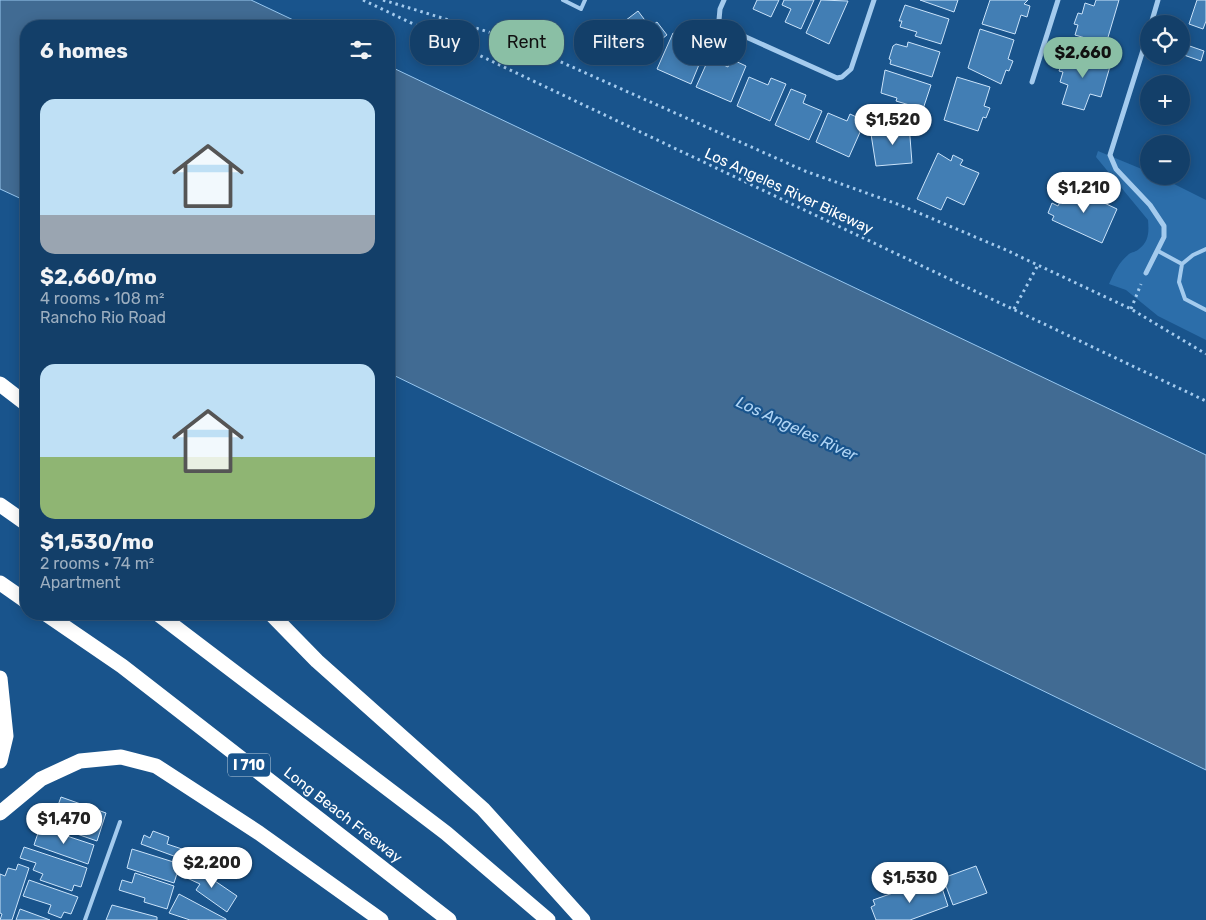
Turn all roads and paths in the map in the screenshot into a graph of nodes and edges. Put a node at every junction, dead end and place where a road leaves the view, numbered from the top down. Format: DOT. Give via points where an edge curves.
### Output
graph roads {
  1 [pos="363,0"];
  2 [pos="383,0"];
  3 [pos="563,0"];
  4 [pos="585,0"];
  5 [pos="724,0"];
  6 [pos="874,0"];
  7 [pos="1058,0"];
  8 [pos="1158,0"];
  9 [pos="1154,15"];
  10 [pos="1140,60"];
  11 [pos="1032,82"];
  12 [pos="1206,249"];
  13 [pos="1158,251"];
  14 [pos="1182,264"];
  15 [pos="1038,265"];
  16 [pos="1146,273"];
  17 [pos="1131,309"];
  18 [pos="1014,310"];
  19 [pos="1206,310"];
  20 [pos="1206,354"];
  21 [pos="0,384"];
  22 [pos="20,399"];
  23 [pos="1206,401"];
  24 [pos="0,505"];
  25 [pos="20,519"];
  26 [pos="0,583"];
  27 [pos="20,596"];
  28 [pos="55,620"];
  29 [pos="166,620"];
  30 [pos="277,620"];
  31 [pos="0,678"];
  32 [pos="0,761"];
  33 [pos="0,812"];
  34 [pos="120,822"];
  35 [pos="85,920"];
  36 [pos="381,920"];
  37 [pos="450,920"];
  38 [pos="548,920"];
  39 [pos="583,920"];
  1 -- 18 [label="path, Los Angeles River Bikeway"];
  2 -- 15 [label="path" via="505,37 805,171 900,206"];
  3 -- 4 [label="lane" via="581,9"];
  5 -- 6 [label="street" via="720,20 726,28 832,77 842,77 856,56"];
  7 -- 11 [label="street"];
  8 -- 9 [label="street"];
  10 -- 13 [label="street" via="1110,155 1116,169 1150,205 1164,226 1164,237"];
  12 -- 14 [label="lane"];
  13 -- 14 [label="lane"];
  13 -- 16 [label="street"];
  14 -- 19 [label="lane" via="1179,282 1185,299"];
  15 -- 17 [label="path"];
  15 -- 18 [label="path"];
  16 -- 17 [label="path"];
  17 -- 20 [label="path"];
  18 -- 23 [label="path, Los Angeles River Bikeway"];
  21 -- 22 [label="highway"];
  24 -- 25 [label="highway"];
  26 -- 27 [label="highway"];
  28 -- 37 [label="highway, Long Beach Freeway / I 710" via="122,666"];
  29 -- 38 [label="highway" via="446,833"];
  30 -- 39 [label="highway" via="318,661 484,809"];
  31 -- 32 [label="highway" via="6,736"];
  33 -- 36 [label="highway" via="41,779 80,761 121,757 156,766 259,833"];
  34 -- 35 [label="lane"];
}
